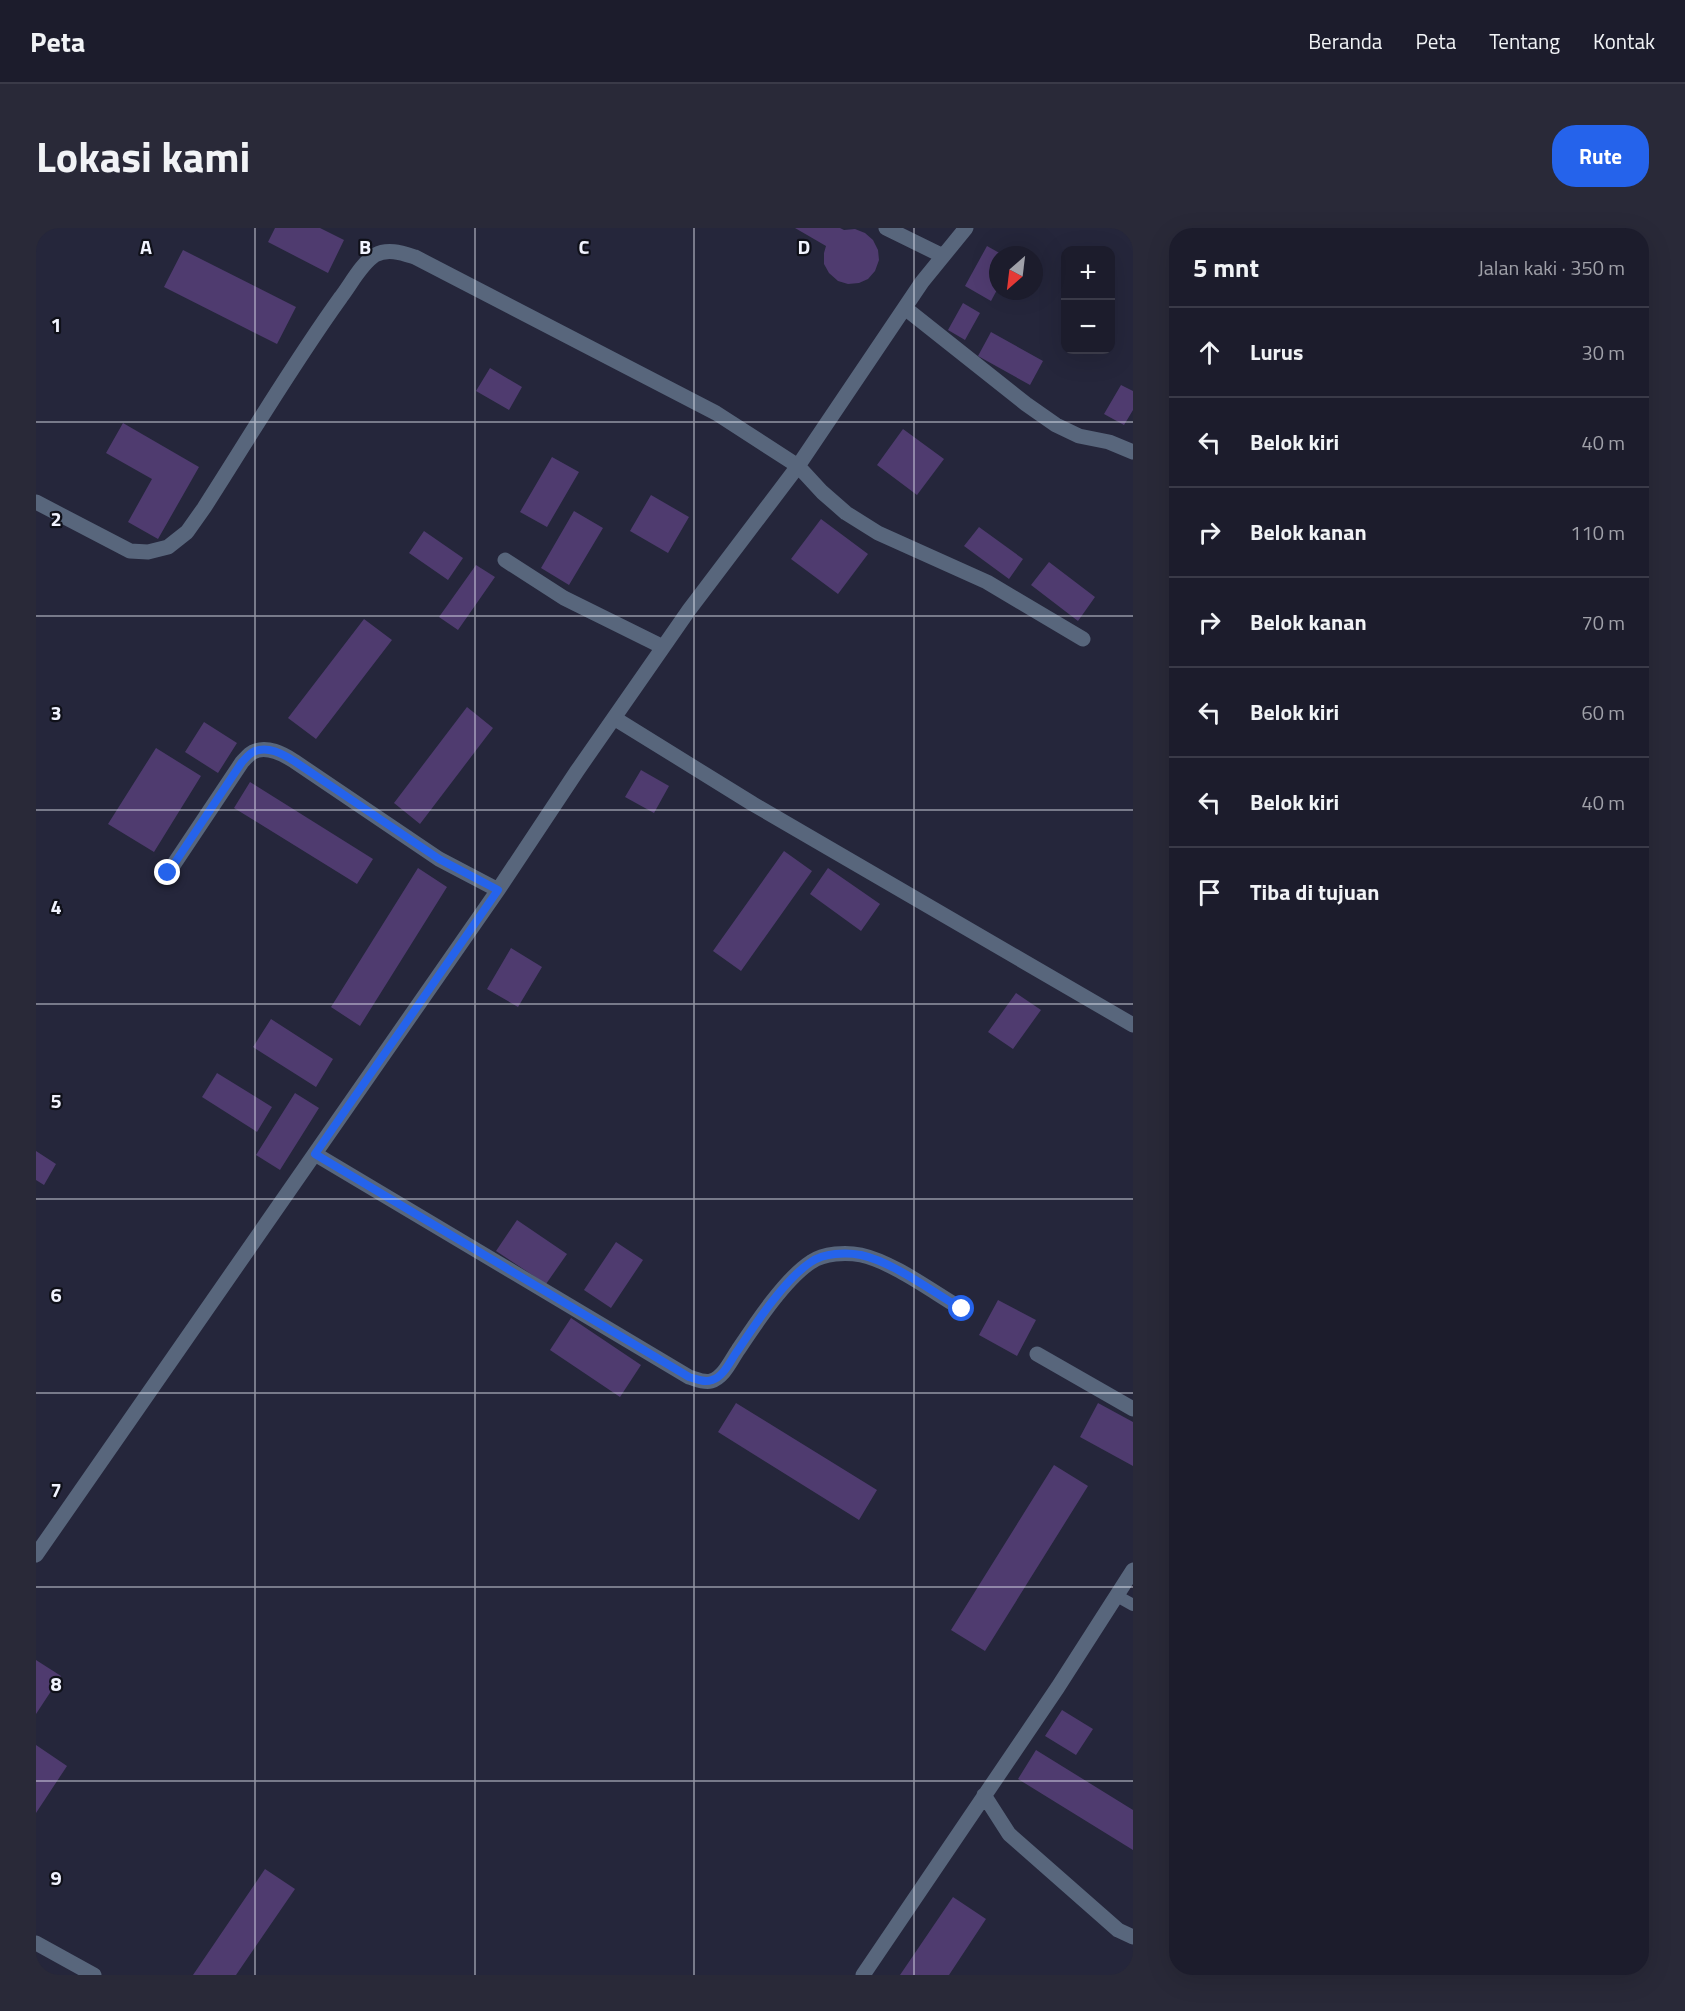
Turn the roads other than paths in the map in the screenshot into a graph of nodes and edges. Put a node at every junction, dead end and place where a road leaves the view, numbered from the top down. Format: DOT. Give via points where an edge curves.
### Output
graph roads {
  1 [pos="886,228"];
  2 [pos="966,228"];
  3 [pos="943,256"];
  4 [pos="905,308"];
  5 [pos="1133,452"];
  6 [pos="798,466"];
  7 [pos="36,502"];
  8 [pos="505,560"];
  9 [pos="1083,639"];
  10 [pos="663,647"];
  11 [pos="615,718"];
  12 [pos="168,873"];
  13 [pos="498,890"];
  14 [pos="1133,1025"];
  15 [pos="315,1154"];
  16 [pos="962,1309"];
  17 [pos="1037,1354"];
  18 [pos="1133,1409"];
  19 [pos="36,1555"];
  20 [pos="1133,1570"];
  21 [pos="1117,1596"];
  22 [pos="1133,1605"];
  23 [pos="984,1795"];
  24 [pos="1133,1937"];
  25 [pos="36,1943"];
  26 [pos="94,1975"];
  27 [pos="862,1975"];
  1 -- 3 [label="street"];
  2 -- 3 [label="street"];
  3 -- 4 [label="street"];
  4 -- 5 [label="street" via="1056,425"];
  4 -- 6 [label="street"];
  6 -- 7 [label="street" via="716,413 415,257 385,251 366,262 204,508 187,531 168,547 130,551"];
  6 -- 9 [label="street" via="846,513 878,533 987,582"];
  6 -- 10 [label="street"];
  8 -- 10 [label="street" via="564,598"];
  10 -- 11 [label="street"];
  11 -- 13 [label="street"];
  11 -- 14 [label="street" via="753,804"];
  12 -- 13 [label="street" via="242,762 253,752 265,749 294,761 439,859"];
  13 -- 15 [label="street"];
  15 -- 16 [label="street" via="701,1381 722,1374 793,1277 813,1261 835,1254 860,1255 892,1267"];
  15 -- 19 [label="street"];
  17 -- 18 [label="street"];
  20 -- 21 [label="street"];
  21 -- 22 [label="lane"];
  21 -- 23 [label="street"];
  23 -- 24 [label="street" via="1009,1834 1118,1930"];
  23 -- 27 [label="street"];
  25 -- 26 [label="street"];
}
